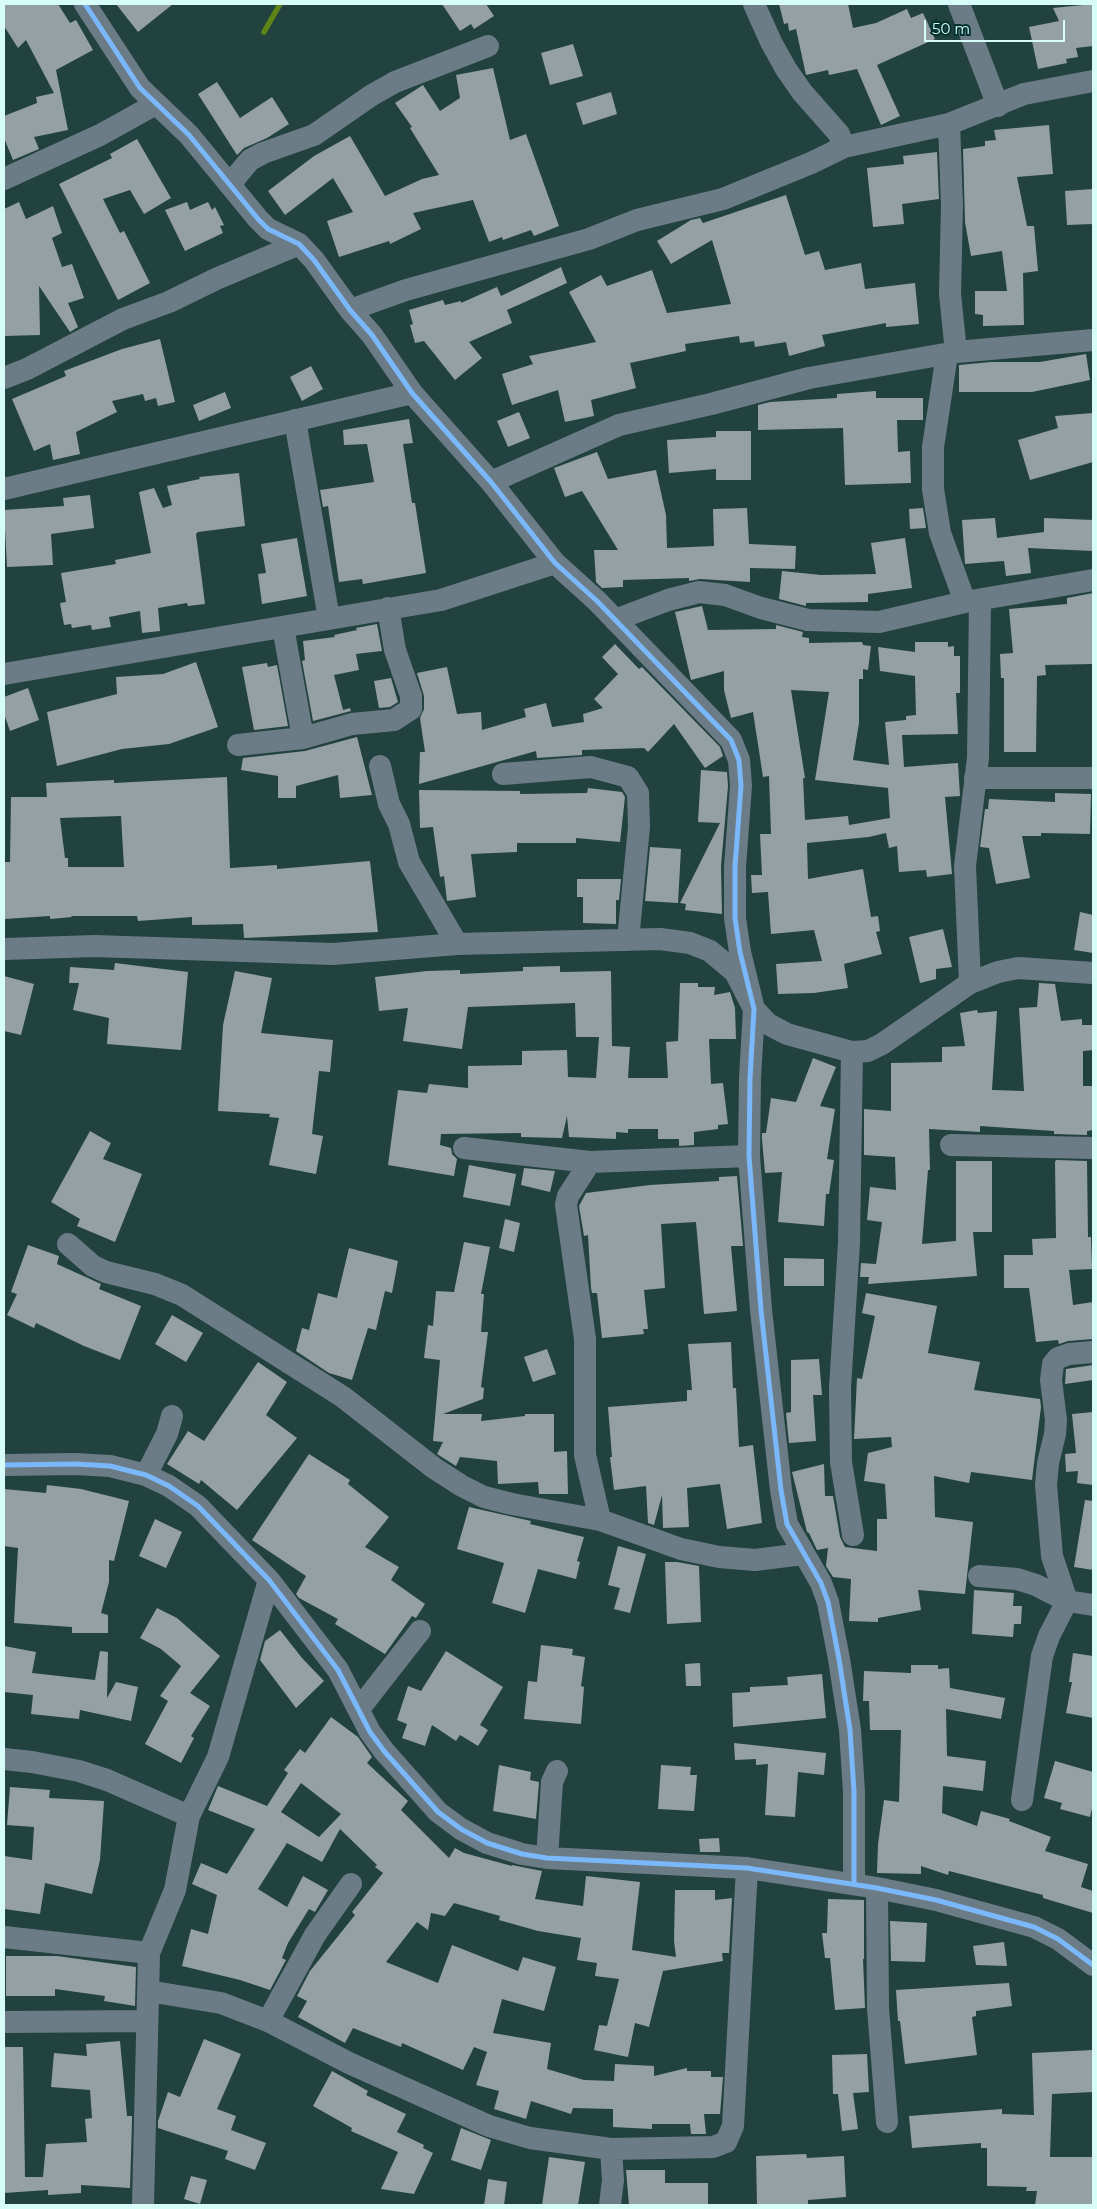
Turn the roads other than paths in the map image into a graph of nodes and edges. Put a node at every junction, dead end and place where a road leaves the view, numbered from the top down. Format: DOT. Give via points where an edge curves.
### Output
graph roads {
  1 [pos="85,4"];
  2 [pos="754,4"];
  3 [pos="959,4"];
  4 [pos="488,46"];
  5 [pos="1093,82"];
  6 [pos="156,104"];
  7 [pos="998,106"];
  8 [pos="949,124"];
  9 [pos="844,147"];
  10 [pos="4,179"];
  11 [pos="230,184"];
  12 [pos="299,244"];
  13 [pos="350,310"];
  14 [pos="1093,340"];
  15 [pos="952,353"];
  16 [pos="4,378"];
  17 [pos="412,393"];
  18 [pos="295,420"];
  19 [pos="491,482"];
  20 [pos="4,489"];
  21 [pos="555,563"];
  22 [pos="1093,580"];
  23 [pos="973,601"];
  24 [pos="388,608"];
  25 [pos="329,619"];
  26 [pos="615,620"];
  27 [pos="282,627"];
  28 [pos="4,674"];
  29 [pos="303,738"];
  30 [pos="238,745"];
  31 [pos="380,766"];
  32 [pos="503,774"];
  33 [pos="975,778"];
  34 [pos="1093,778"];
  35 [pos="628,940"];
  36 [pos="457,944"];
  37 [pos="4,949"];
  38 [pos="1093,973"];
  39 [pos="970,983"];
  40 [pos="754,1009"];
  41 [pos="852,1052"];
  42 [pos="952,1145"];
  43 [pos="464,1148"];
  44 [pos="1093,1148"];
  45 [pos="749,1156"];
  46 [pos="590,1162"];
  47 [pos="68,1244"];
  48 [pos="1093,1352"];
  49 [pos="172,1416"];
  50 [pos="4,1466"];
  51 [pos="146,1475"];
  52 [pos="600,1520"];
  53 [pos="853,1534"];
  54 [pos="803,1554"];
  55 [pos="979,1576"];
  56 [pos="269,1580"];
  57 [pos="1067,1601"];
  58 [pos="1093,1605"];
  59 [pos="420,1631"];
  60 [pos="359,1709"];
  61 [pos="4,1759"];
  62 [pos="557,1771"];
  63 [pos="1022,1800"];
  64 [pos="189,1816"];
  65 [pos="547,1858"];
  66 [pos="747,1868"];
  67 [pos="351,1884"];
  68 [pos="854,1884"];
  69 [pos="877,1888"];
  70 [pos="4,1937"];
  71 [pos="149,1953"];
  72 [pos="1093,1965"];
  73 [pos="148,1991"];
  74 [pos="147,2020"];
  75 [pos="268,2021"];
  76 [pos="4,2022"];
  77 [pos="887,2122"];
  78 [pos="610,2149"];
  79 [pos="143,2205"];
  80 [pos="610,2205"];
  1 -- 6 [label="street" via="140,88"];
  2 -- 9 [label="street" via="786,69 838,134"];
  3 -- 7 [label="street"];
  4 -- 11 [label="street" via="395,82 314,135 263,152 250,160"];
  5 -- 7 [label="street" via="1024,94"];
  6 -- 10 [label="street" via="100,135"];
  6 -- 11 [label="street" via="189,135"];
  7 -- 8 [label="street"];
  8 -- 9 [label="street"];
  8 -- 15 [label="street"];
  9 -- 13 [label="street" via="723,199 637,220 580,241 406,290"];
  11 -- 12 [label="street" via="268,229"];
  12 -- 13 [label="street"];
  12 -- 16 [label="street" via="123,319"];
  13 -- 17 [label="street" via="372,335"];
  14 -- 15 [label="street"];
  15 -- 19 [label="street" via="835,372 632,421"];
  15 -- 23 [label="street" via="933,447 933,489 940,533"];
  17 -- 18 [label="street"];
  17 -- 19 [label="street"];
  18 -- 20 [label="street"];
  18 -- 25 [label="street"];
  19 -- 21 [label="street"];
  21 -- 24 [label="street" via="441,600"];
  21 -- 26 [label="street"];
  22 -- 23 [label="street"];
  23 -- 26 [label="street" via="879,622 808,620 725,595 699,592"];
  23 -- 33 [label="street" via="978,733"];
  24 -- 25 [label="street"];
  24 -- 29 [label="street" via="395,650 411,696 411,709 394,720 352,724"];
  25 -- 27 [label="street"];
  26 -- 40 [label="street" via="731,740 739,760 741,786 735,918"];
  27 -- 28 [label="street"];
  27 -- 29 [label="street"];
  29 -- 30 [label="street"];
  31 -- 36 [label="street" via="409,862"];
  32 -- 35 [label="street" via="590,767 628,777 638,792 638,828"];
  33 -- 34 [label="street"];
  33 -- 39 [label="street" via="965,866"];
  35 -- 36 [label="street"];
  35 -- 40 [label="street" via="690,942 710,951 735,972"];
  36 -- 37 [label="street" via="325,954 95,946"];
  38 -- 39 [label="street" via="1018,968"];
  39 -- 41 [label="street" via="882,1044 868,1051"];
  40 -- 41 [label="street" via="768,1024 787,1034"];
  40 -- 45 [label="street"];
  41 -- 53 [label="street" via="850,1243 840,1425 841,1462"];
  42 -- 44 [label="street"];
  43 -- 46 [label="street"];
  45 -- 46 [label="street"];
  45 -- 54 [label="street" via="760,1310 781,1490 787,1524"];
  46 -- 52 [label="street" via="568,1196 566,1205 585,1339 585,1455"];
  47 -- 52 [label="street" via="92,1266 182,1295 343,1397 462,1486 484,1497 512,1504"];
  48 -- 57 [label="street" via="1069,1354 1052,1364 1056,1420 1046,1485 1052,1556"];
  49 -- 51 [label="street"];
  50 -- 51 [label="street" via="110,1466"];
  51 -- 56 [label="street" via="198,1506"];
  52 -- 54 [label="street" via="681,1549 719,1557 755,1560"];
  54 -- 68 [label="street" via="821,1583 828,1602 842,1676 854,1792"];
  55 -- 57 [label="street" via="1018,1579"];
  56 -- 60 [label="street" via="338,1670"];
  56 -- 64 [label="street" via="218,1757"];
  57 -- 58 [label="street"];
  57 -- 63 [label="street" via="1042,1656"];
  59 -- 60 [label="street"];
  60 -- 65 [label="street" via="384,1751 438,1812 487,1843"];
  61 -- 64 [label="street" via="79,1771 108,1780"];
  62 -- 65 [label="street" via="552,1782"];
  64 -- 71 [label="street" via="175,1890"];
  65 -- 66 [label="street"];
  66 -- 68 [label="street"];
  66 -- 78 [label="street" via="733,2126 726,2142 713,2147"];
  67 -- 75 [label="street" via="315,1935"];
  68 -- 69 [label="street"];
  69 -- 72 [label="street" via="936,1900 1034,1927 1058,1939"];
  69 -- 77 [label="street" via="878,2008"];
  70 -- 71 [label="street"];
  71 -- 73 [label="street"];
  73 -- 74 [label="street"];
  73 -- 75 [label="street" via="221,2004"];
  74 -- 76 [label="street"];
  74 -- 79 [label="street"];
  75 -- 78 [label="street" via="349,2063 489,2126 530,2138"];
  78 -- 80 [label="street" via="613,2180"];
}
